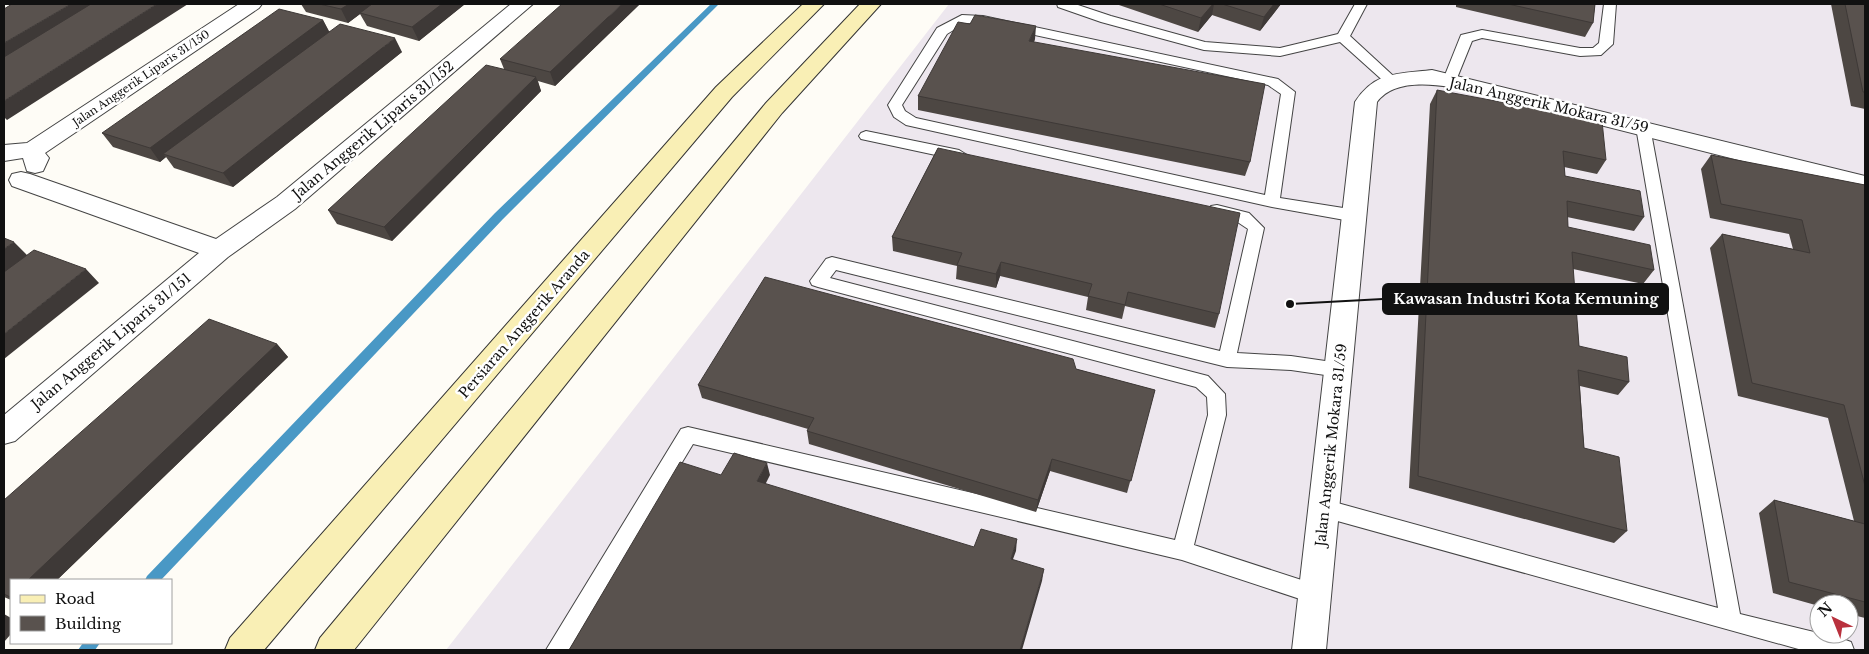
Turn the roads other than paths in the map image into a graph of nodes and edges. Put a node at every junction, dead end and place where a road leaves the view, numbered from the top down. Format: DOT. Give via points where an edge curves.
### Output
graph roads {
  1 [pos="252,4"];
  2 [pos="524,4"];
  3 [pos="814,4"];
  4 [pos="871,4"];
  5 [pos="1063,4"];
  6 [pos="1361,4"];
  7 [pos="1610,4"];
  8 [pos="1343,37"];
  9 [pos="1450,80"];
  10 [pos="1394,83"];
  11 [pos="1643,127"];
  12 [pos="866,136"];
  13 [pos="30,152"];
  14 [pos="4,153"];
  15 [pos="974,158"];
  16 [pos="12,184"];
  17 [pos="1865,184"];
  18 [pos="1272,202"];
  19 [pos="1198,206"];
  20 [pos="1356,216"];
  21 [pos="219,250"];
  22 [pos="1227,360"];
  23 [pos="1339,370"];
  24 [pos="4,432"];
  25 [pos="1323,508"];
  26 [pos="1182,552"];
  27 [pos="1315,594"];
  28 [pos="1731,622"];
  29 [pos="242,650"];
  30 [pos="332,650"];
  31 [pos="557,650"];
  32 [pos="1309,650"];
  33 [pos="1843,650"];
  1 -- 13 [label="street, Jalan Anggerik Liparis 31/150"];
  2 -- 21 [label="street, Jalan Anggerik Liparis 31/152" via="286,203"];
  3 -- 29 [label="main road, Persiaran Anggerik Aranda" via="724,92"];
  4 -- 30 [label="main road" via="774,108"];
  5 -- 8 [label="lane" via="1204,46 1280,52"];
  6 -- 8 [label="lane"];
  7 -- 9 [label="lane" via="1606,44 1596,52 1482,34 1466,38"];
  8 -- 10 [label="lane"];
  9 -- 10 [label="street, Jalan Anggerik Mokara 31/59" via="1432,78"];
  9 -- 11 [label="street, Jalan Anggerik Mokara 31/59"];
  10 -- 20 [label="street, Jalan Anggerik Mokara 31/59" via="1388,82 1374,91 1366,102"];
  11 -- 17 [label="street, Jalan Anggerik Mokara 31/59"];
  11 -- 28 [label="lane"];
  12 -- 15 [label="lane"];
  13 -- 14 [label="street" via="16,150"];
  13 -- 16 [label="street" via="37,158 36,163 30,172"];
  16 -- 21 [label="street"];
  18 -- 18 [label="lane" via="1288,92 1273,82 983,20 962,19 942,31 895,104 899,114 912,122"];
  18 -- 20 [label="lane"];
  19 -- 22 [label="lane" via="1238,214 1256,228"];
  20 -- 23 [label="street, Jalan Anggerik Mokara 31/59"];
  21 -- 24 [label="street, Jalan Anggerik Liparis 31/151"];
  22 -- 23 [label="lane" via="1291,362"];
  22 -- 26 [label="lane" via="832,263 818,281 1202,381 1216,394 1216,415"];
  23 -- 25 [label="street, Jalan Anggerik Mokara 31/59"];
  25 -- 27 [label="street, Jalan Anggerik Mokara 31/59"];
  25 -- 28 [label="lane"];
  26 -- 27 [label="lane"];
  26 -- 31 [label="lane" via="688,436"];
  27 -- 32 [label="street, Jalan Anggerik Mokara 31/59"];
  28 -- 33 [label="lane"];
}
